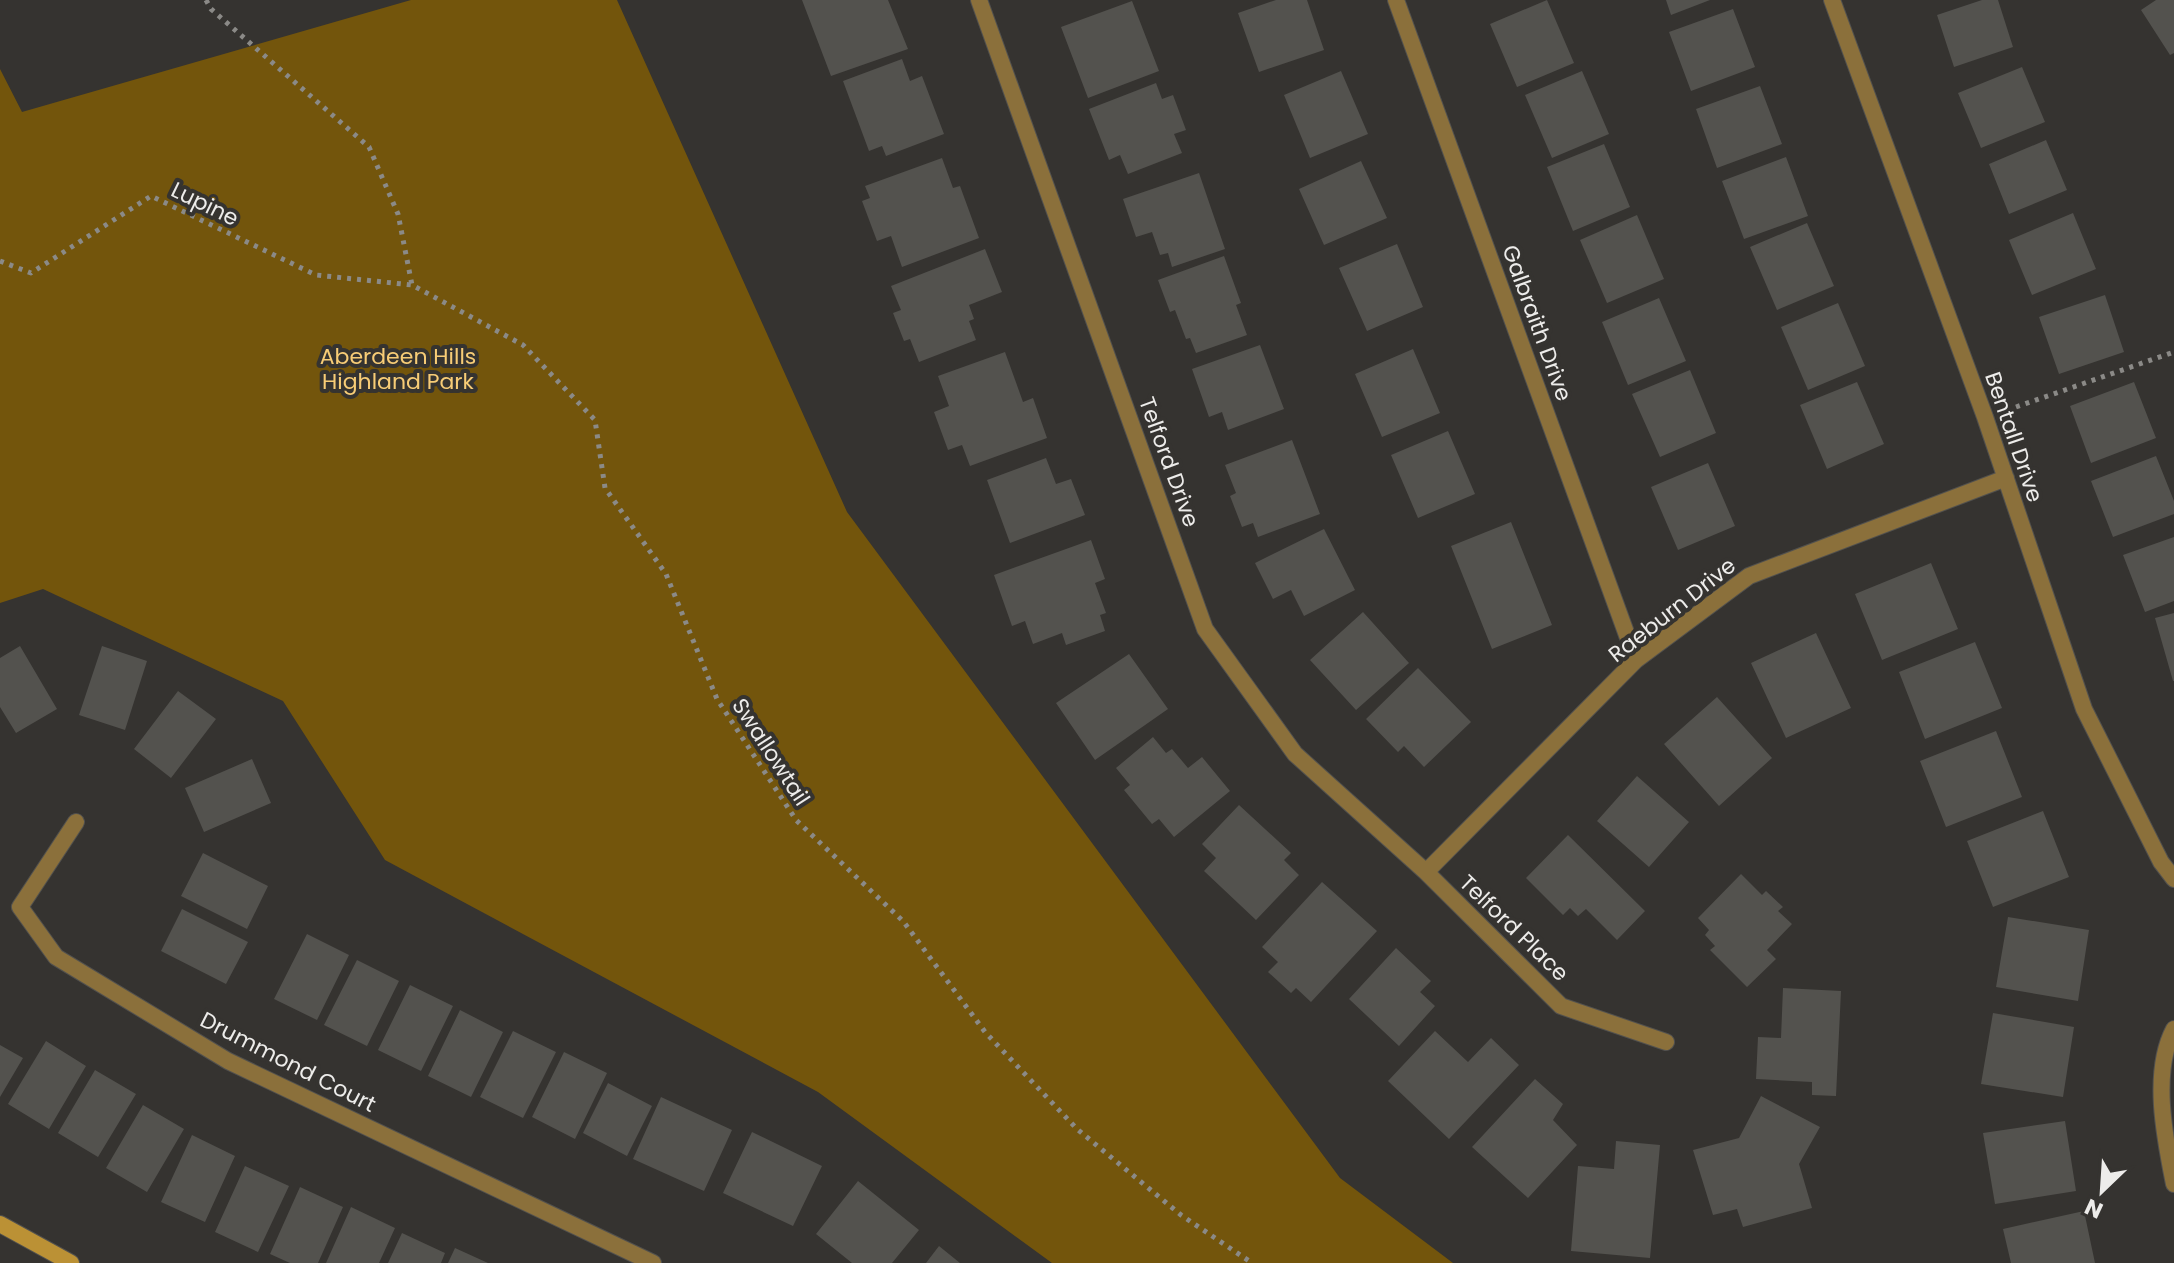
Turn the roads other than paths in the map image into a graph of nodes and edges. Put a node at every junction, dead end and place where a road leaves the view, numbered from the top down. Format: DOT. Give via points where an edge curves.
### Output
graph roads {
  1 [pos="979,0"];
  2 [pos="1396,0"];
  3 [pos="1832,0"];
  4 [pos="2006,478"];
  5 [pos="1636,660"];
  6 [pos="76,822"];
  7 [pos="1426,872"];
  8 [pos="2174,879"];
  9 [pos="2174,1029"];
  10 [pos="1666,1042"];
  11 [pos="2174,1184"];
  12 [pos="0,1224"];
  13 [pos="71,1263"];
  14 [pos="653,1263"];
  1 -- 7 [label="street, Telford Drive" via="1205,629 1295,754"];
  2 -- 5 [label="street, Galbraith Drive"];
  3 -- 4 [label="street, Bentall Drive"];
  4 -- 5 [label="street, Raeburn Drive" via="1749,576"];
  4 -- 8 [label="street, Bentall Drive" via="2084,709"];
  5 -- 7 [label="street, Raeburn Drive"];
  6 -- 14 [label="street, Drummond Court" via="20,907 56,957 228,1061"];
  7 -- 10 [label="street, Telford Place" via="1561,1006"];
  9 -- 11 [label="street" via="2162,1080 2163,1131"];
  12 -- 13 [label="main road"];
}
